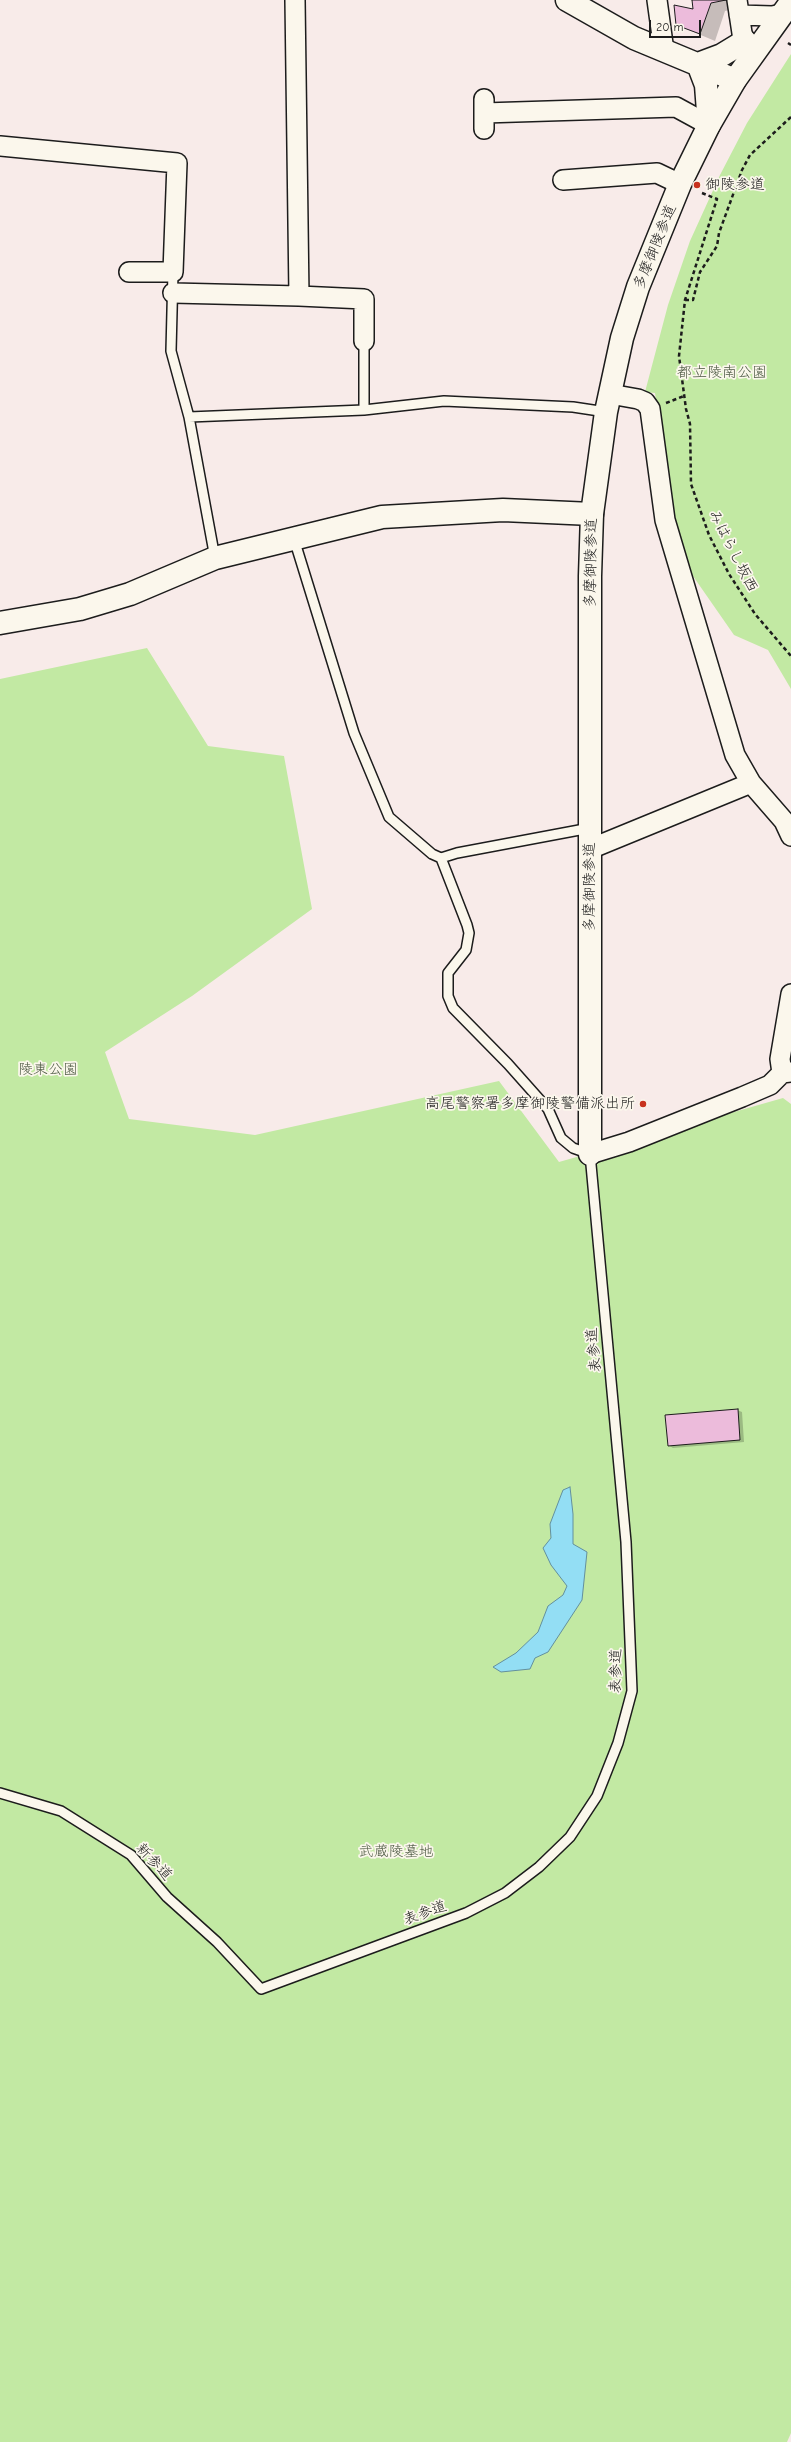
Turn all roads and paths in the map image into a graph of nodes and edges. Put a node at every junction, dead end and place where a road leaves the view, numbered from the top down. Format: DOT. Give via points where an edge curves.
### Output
graph roads {
  1 [pos="295,0"];
  2 [pos="567,0"];
  3 [pos="657,0"];
  4 [pos="738,8"];
  5 [pos="786,8"];
  6 [pos="788,42"];
  7 [pos="751,44"];
  8 [pos="791,45"];
  9 [pos="664,51"];
  10 [pos="698,64"];
  11 [pos="735,80"];
  12 [pos="484,113"];
  13 [pos="791,117"];
  14 [pos="709,125"];
  15 [pos="0,146"];
  16 [pos="563,180"];
  17 [pos="680,184"];
  18 [pos="702,193"];
  19 [pos="129,272"];
  20 [pos="173,272"];
  21 [pos="173,293"];
  22 [pos="299,296"];
  23 [pos="685,300"];
  24 [pos="364,341"];
  25 [pos="608,403"];
  26 [pos="364,410"];
  27 [pos="189,417"];
  28 [pos="592,514"];
  29 [pos="294,539"];
  30 [pos="215,558"];
  31 [pos="0,623"];
  32 [pos="791,656"];
  33 [pos="751,783"];
  34 [pos="791,836"];
  35 [pos="590,838"];
  36 [pos="441,858"];
  37 [pos="791,994"];
  38 [pos="786,1072"];
  39 [pos="591,1161"];
  40 [pos="0,1793"];
  41 [pos="261,1989"];
  1 -- 22 [label="street"];
  2 -- 9 [label="main road" via="599,20"];
  3 -- 9 [label="street"];
  4 -- 5 [label="street" via="772,16"];
  4 -- 7 [label="street"];
  5 -- 7 [label="main road, 多摩御陵参道"];
  6 -- 8 [label="path"];
  7 -- 10 [label="main road"];
  7 -- 11 [label="main road, 多摩御陵参道"];
  9 -- 10 [label="main road"];
  10 -- 11 [label="main road"];
  10 -- 14 [label="main road" via="706,85"];
  11 -- 14 [label="main road, 多摩御陵参道"];
  12 -- 14 [label="street" via="676,107"];
  13 -- 23 [label="path" via="750,155 742,170 717,246 700,272 693,300"];
  14 -- 17 [label="main road, 多摩御陵参道"];
  15 -- 20 [label="street" via="177,163"];
  16 -- 17 [label="street" via="657,173"];
  17 -- 25 [label="main road, 多摩御陵参道" via="638,287 622,338"];
  18 -- 23 [label="path, みはらし坂西" via="717,199"];
  19 -- 20 [label="street"];
  20 -- 21 [label="lane"];
  21 -- 22 [label="street"];
  21 -- 27 [label="lane" via="171,351"];
  22 -- 24 [label="street" via="364,299"];
  23 -- 32 [label="path, みはらし坂西" via="679,356 690,424 691,484 707,529 729,574 755,614"];
  24 -- 26 [label="lane"];
  25 -- 26 [label="lane" via="573,407 444,401"];
  25 -- 28 [label="main road, 多摩御陵参道"];
  25 -- 33 [label="street" via="638,399 645,402 650,409 665,520 735,755"];
  26 -- 27 [label="lane"];
  27 -- 30 [label="lane"];
  28 -- 29 [label="main road" via="503,510 395,516 353,523"];
  28 -- 35 [label="main road, 多摩御陵参道"];
  29 -- 30 [label="main road"];
  29 -- 36 [label="lane" via="354,733 389,817 432,854"];
  30 -- 31 [label="main road" via="130,594 80,609"];
  33 -- 34 [label="street" via="784,821"];
  33 -- 35 [label="street"];
  35 -- 36 [label="lane" via="457,853"];
  35 -- 39 [label="main road, 多摩御陵参道"];
  36 -- 39 [label="lane" via="467,924 468,933 466,950 448,973 448,996 453,1008 548,1109 561,1138"];
  37 -- 38 [label="street" via="780,1059"];
  38 -- 39 [label="street" via="770,1085 629,1142"];
  39 -- 41 [label="lane, 表参道" via="626,1542 632,1691 618,1743 598,1796 570,1837 540,1867 505,1892 466,1913"];
  40 -- 41 [label="lane, 新参道" via="61,1811 131,1855 167,1897 217,1942"];
}
